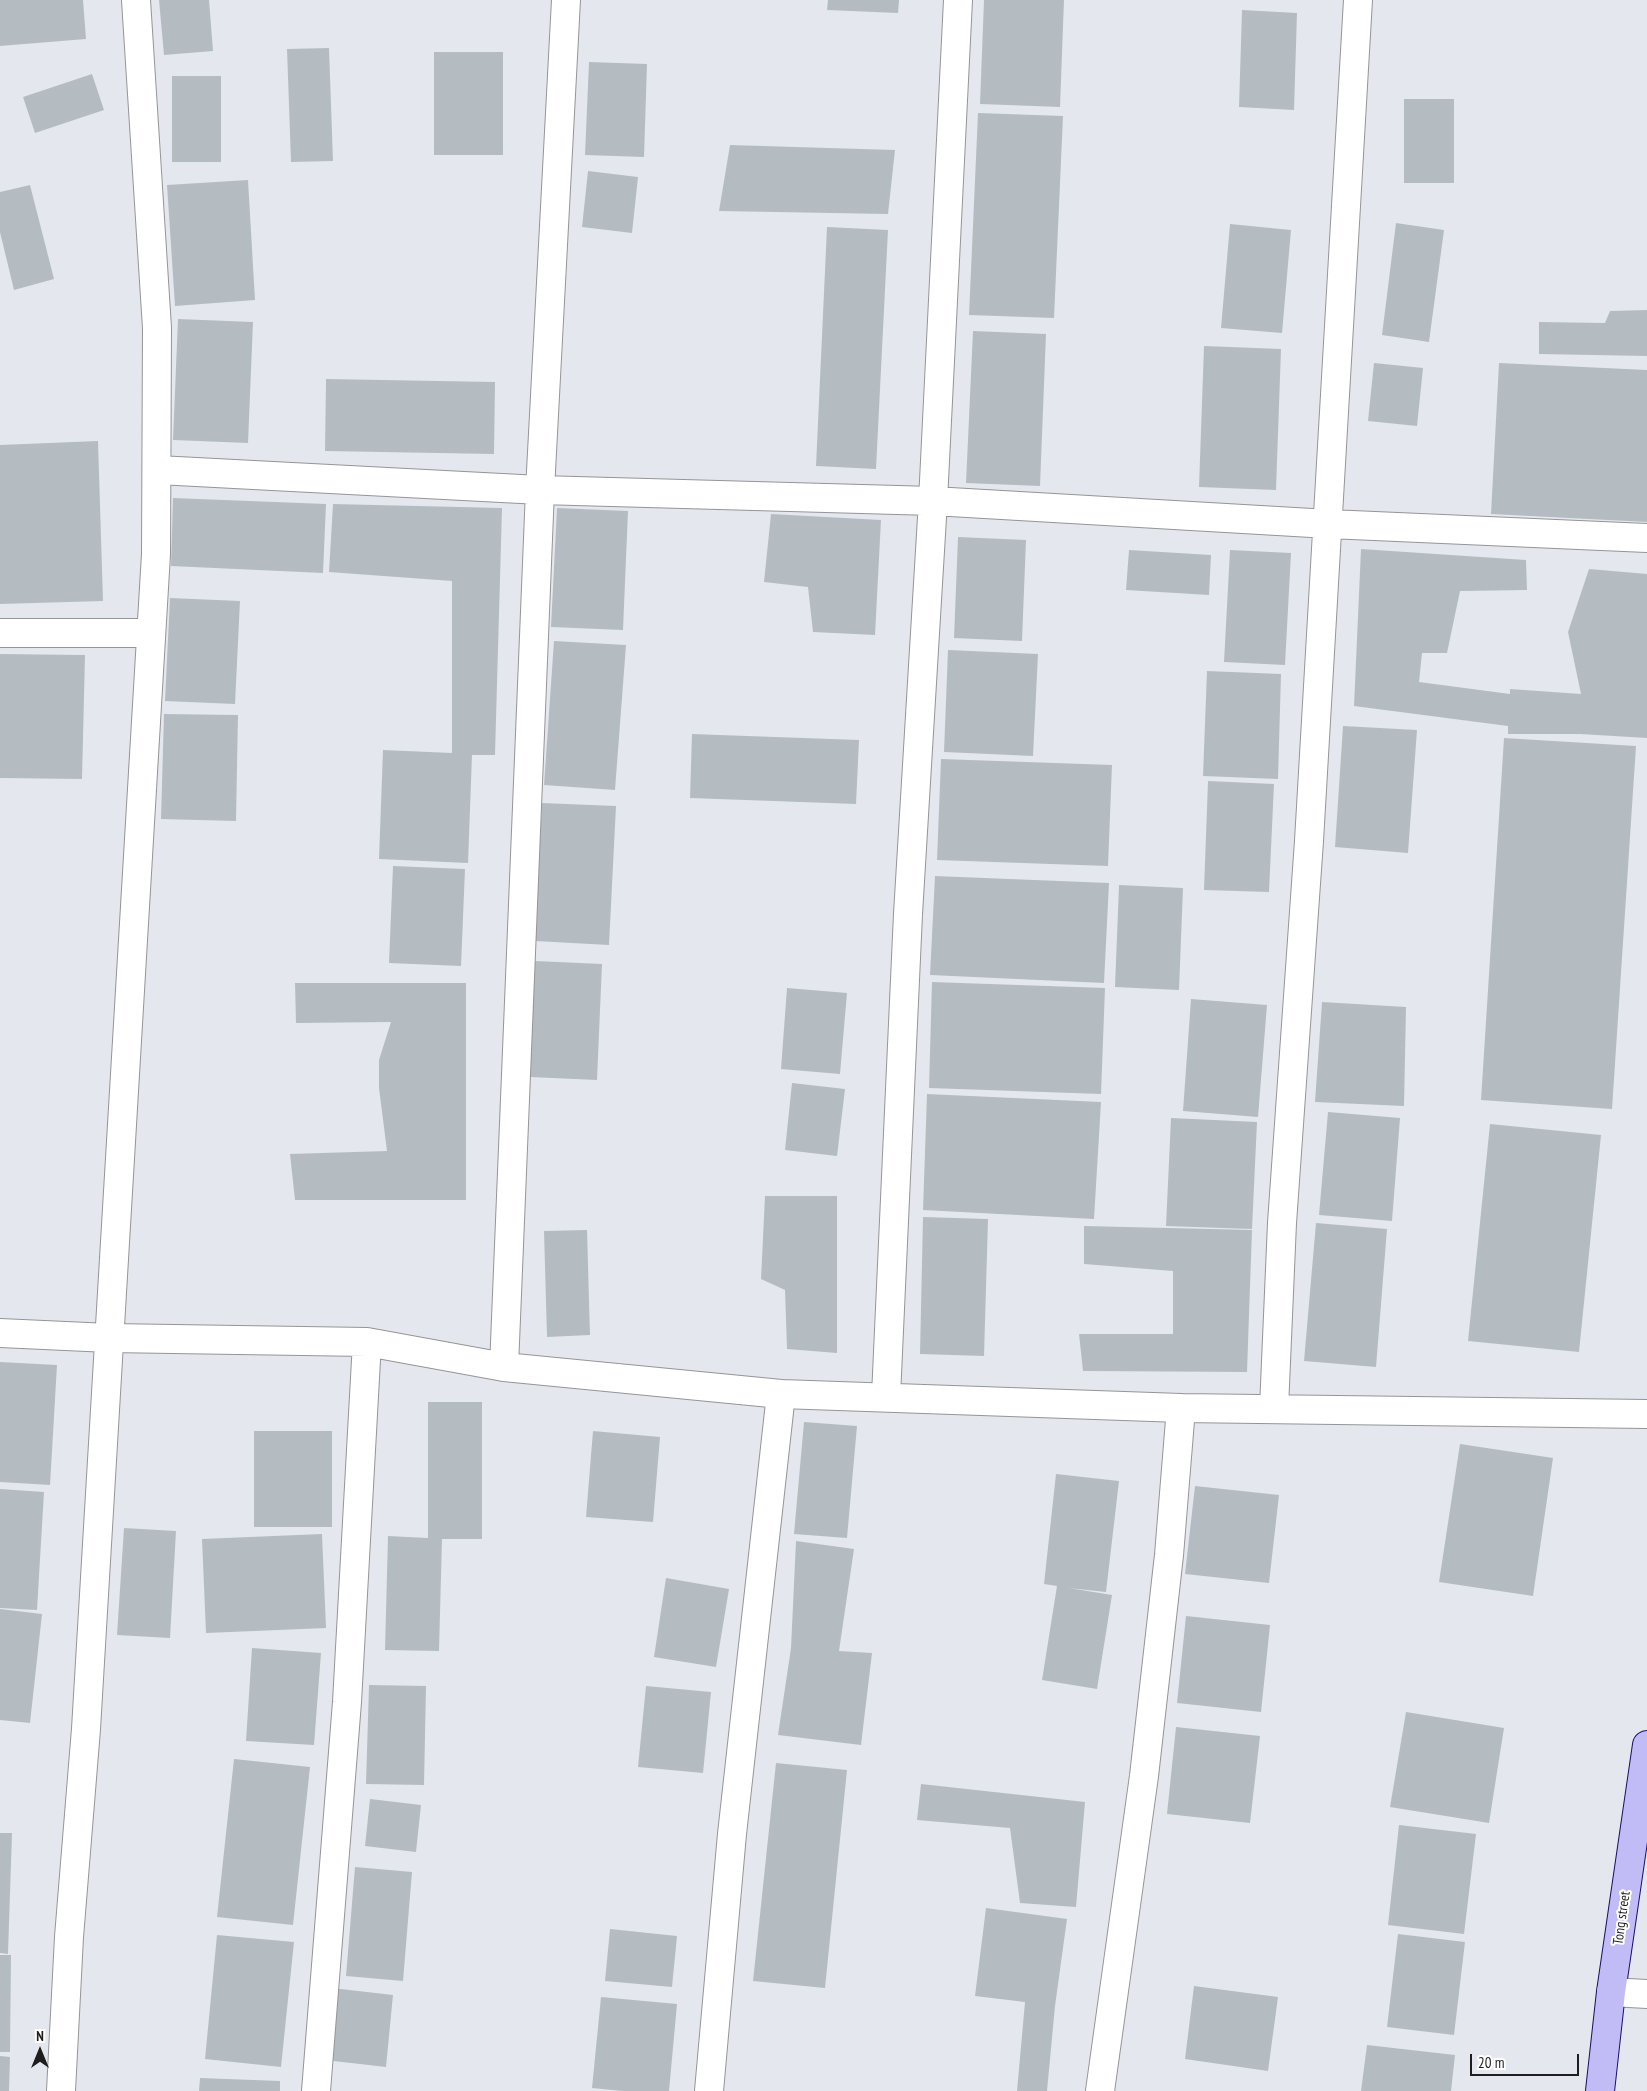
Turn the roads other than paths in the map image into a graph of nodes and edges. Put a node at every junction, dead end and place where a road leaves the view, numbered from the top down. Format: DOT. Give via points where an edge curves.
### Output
graph roads {
  1 [pos="136,0"];
  2 [pos="566,0"];
  3 [pos="958,0"];
  4 [pos="1358,0"];
  5 [pos="158,470"];
  6 [pos="540,490"];
  7 [pos="933,501"];
  8 [pos="1329,524"];
  9 [pos="1647,538"];
  10 [pos="0,632"];
  11 [pos="150,633"];
  12 [pos="0,1333"];
  13 [pos="109,1338"];
  14 [pos="367,1342"];
  15 [pos="504,1367"];
  16 [pos="781,1394"];
  17 [pos="886,1396"];
  18 [pos="1181,1408"];
  19 [pos="1274,1408"];
  20 [pos="1647,1414"];
  21 [pos="1647,1745"];
  22 [pos="1611,1992"];
  23 [pos="1647,1994"];
  24 [pos="61,2091"];
  25 [pos="316,2091"];
  26 [pos="709,2091"];
  27 [pos="1100,2091"];
  28 [pos="1600,2091"];
  1 -- 5 [label="street" via="157,328"];
  2 -- 6 [label="street"];
  3 -- 7 [label="street"];
  4 -- 8 [label="street"];
  5 -- 6 [label="street"];
  5 -- 11 [label="street"];
  6 -- 7 [label="street"];
  6 -- 15 [label="street"];
  7 -- 8 [label="street"];
  7 -- 17 [label="street" via="908,914"];
  8 -- 9 [label="street"];
  8 -- 19 [label="street" via="1282,1223"];
  10 -- 11 [label="street"];
  11 -- 13 [label="street"];
  12 -- 13 [label="street"];
  13 -- 14 [label="street"];
  13 -- 24 [label="street" via="86,1729 68,1937"];
  14 -- 15 [label="street"];
  14 -- 25 [label="street" via="347,1702"];
  15 -- 16 [label="street"];
  16 -- 17 [label="street"];
  16 -- 26 [label="street" via="733,1824"];
  17 -- 18 [label="street"];
  18 -- 19 [label="street"];
  18 -- 27 [label="street" via="1169,1555 1144,1776"];
  19 -- 20 [label="street"];
  21 -- 22 [label="main road, Tong street"];
  22 -- 23 [label="street"];
  22 -- 28 [label="main road, Tong street"];
}
